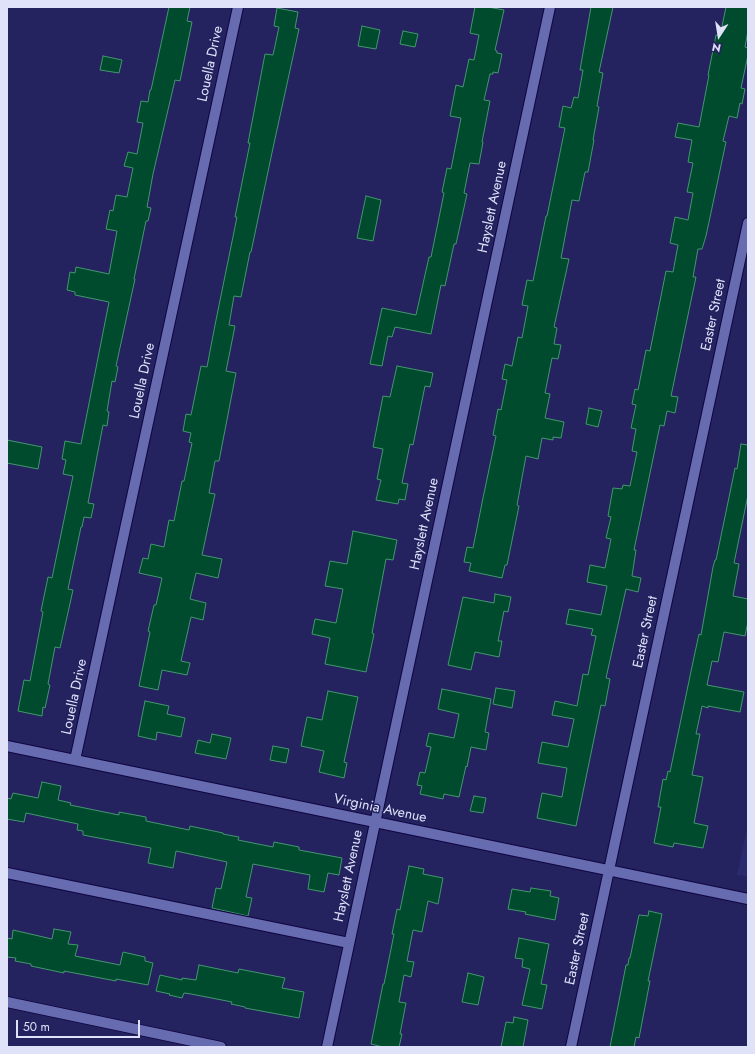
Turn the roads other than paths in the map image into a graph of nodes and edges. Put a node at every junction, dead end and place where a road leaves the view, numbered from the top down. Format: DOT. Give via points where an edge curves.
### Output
graph roads {
  1 [pos="238,7"];
  2 [pos="550,7"];
  3 [pos="748,223"];
  4 [pos="7,746"];
  5 [pos="76,760"];
  6 [pos="375,822"];
  7 [pos="609,870"];
  8 [pos="7,873"];
  9 [pos="748,899"];
  10 [pos="349,944"];
  11 [pos="7,1002"];
  12 [pos="221,1047"];
  13 [pos="327,1047"];
  14 [pos="571,1047"];
  1 -- 5 [label="street, Louella Drive"];
  2 -- 6 [label="street, Hayslett Avenue"];
  3 -- 7 [label="street, Easter Street"];
  4 -- 5 [label="street, Virginia Avenue"];
  5 -- 6 [label="street, Virginia Avenue"];
  6 -- 7 [label="street, Virginia Avenue"];
  6 -- 10 [label="street, Hayslett Avenue"];
  7 -- 9 [label="street, Virginia Avenue"];
  7 -- 14 [label="street, Easter Street"];
  8 -- 10 [label="street"];
  10 -- 13 [label="street, Hayslett Avenue"];
  11 -- 12 [label="street"];
}
